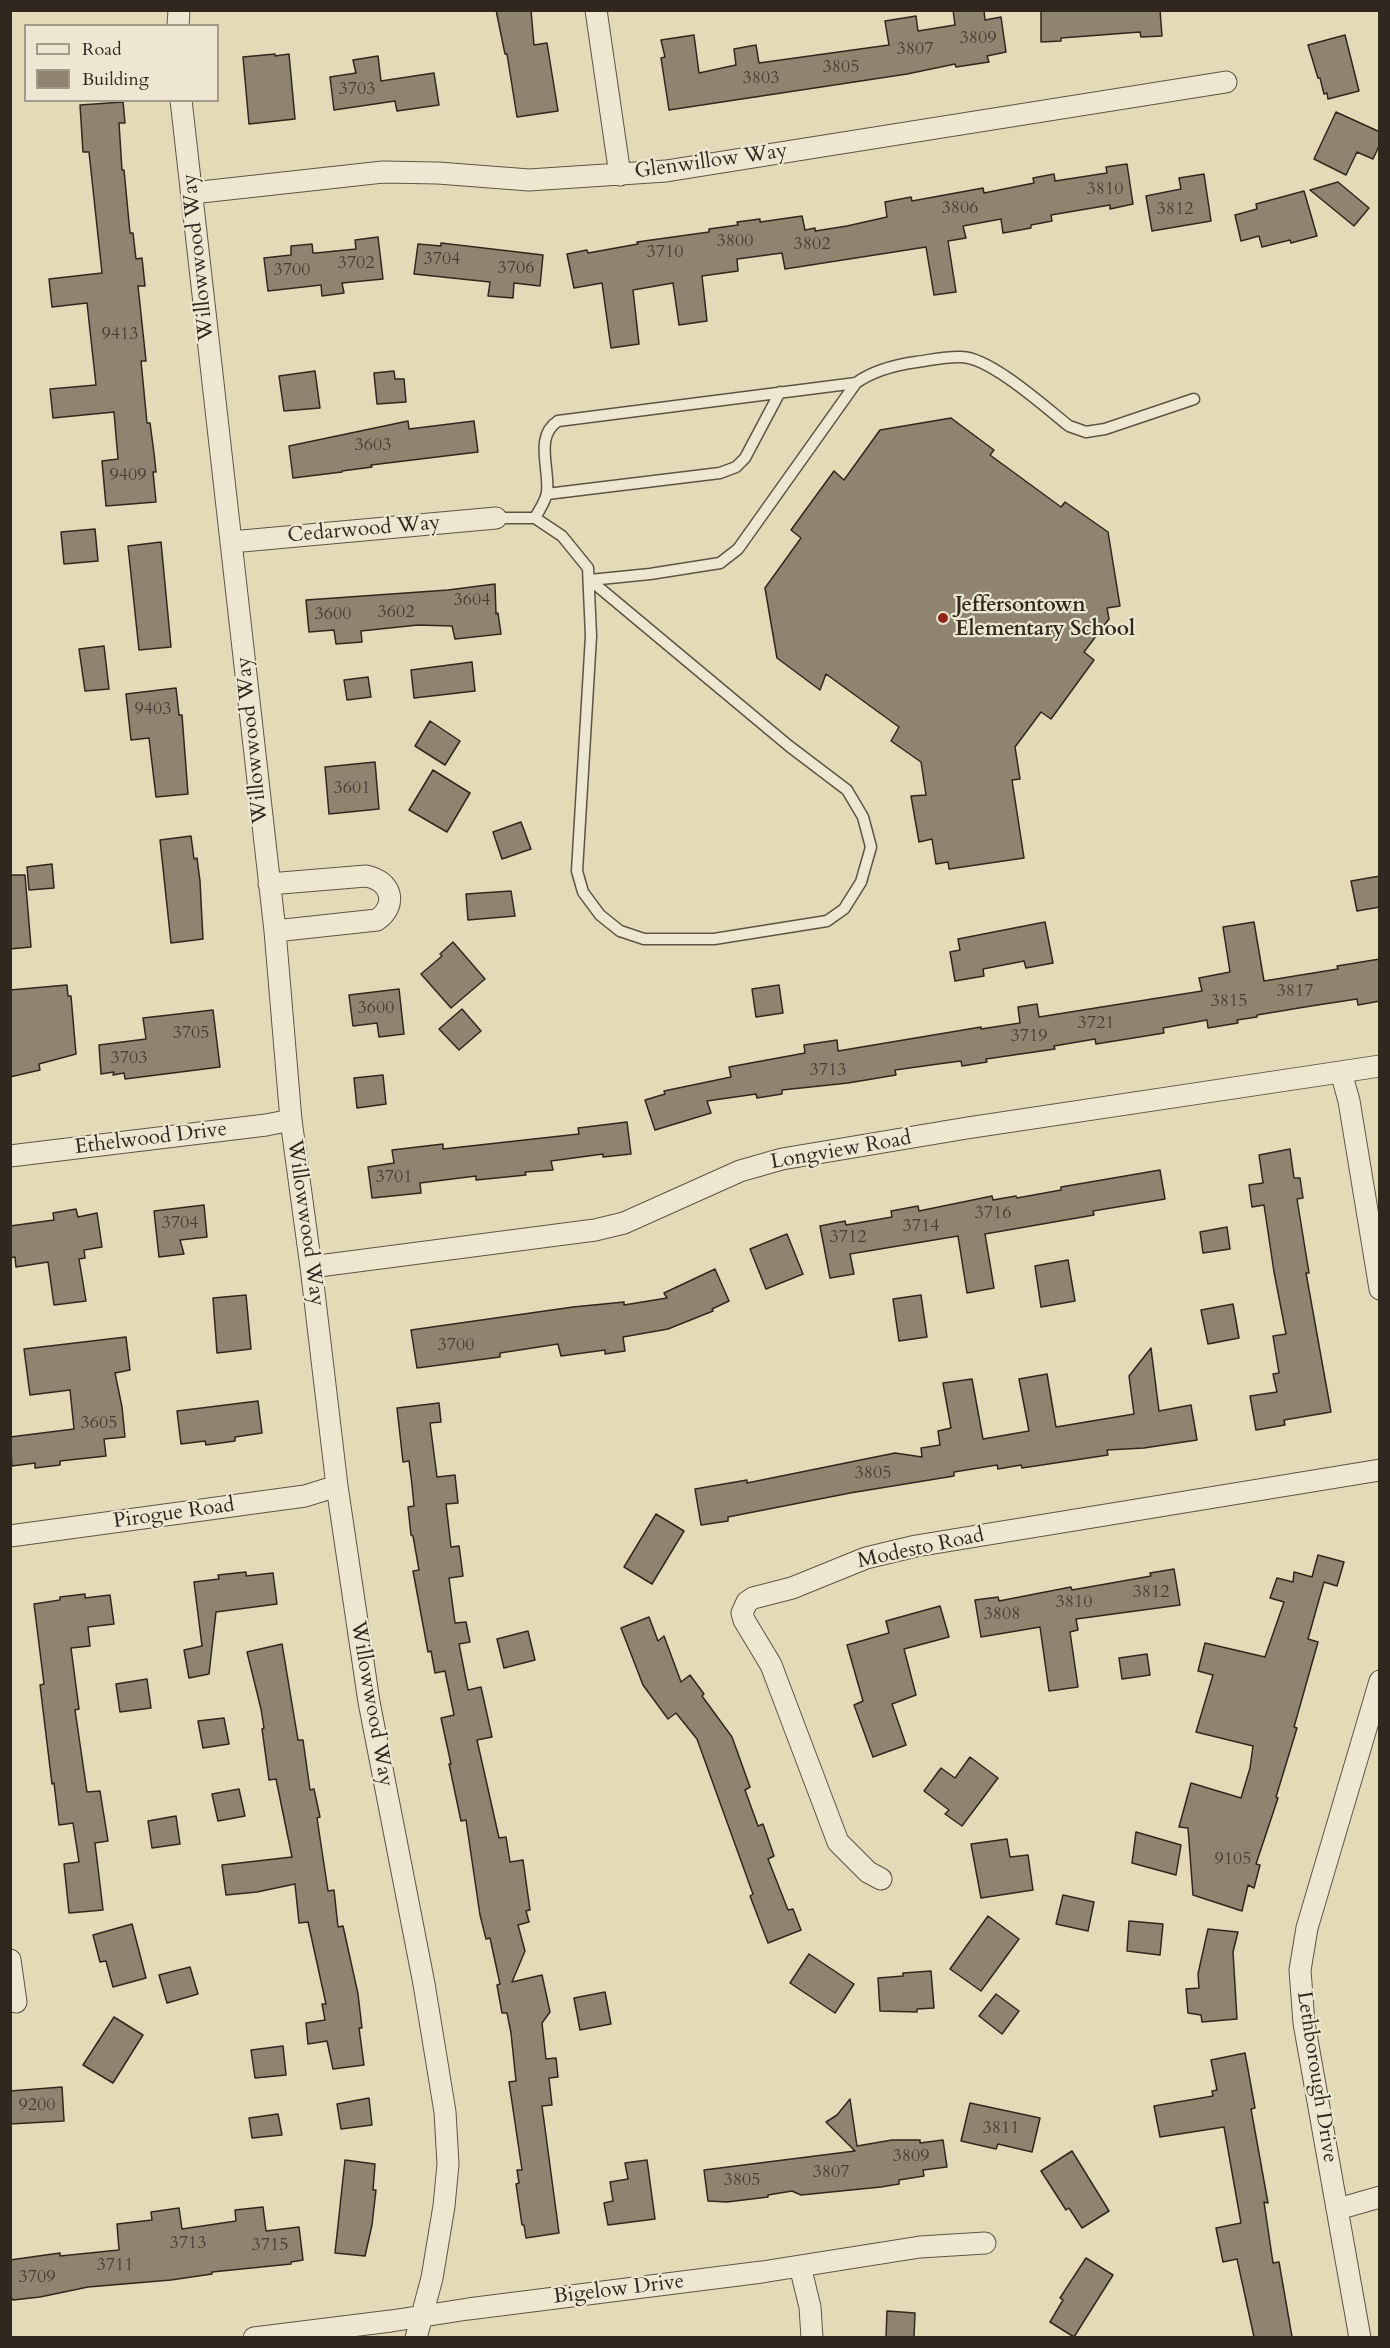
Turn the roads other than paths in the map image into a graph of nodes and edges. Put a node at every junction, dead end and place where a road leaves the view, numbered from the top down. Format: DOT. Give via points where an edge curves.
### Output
graph roads {
  1 [pos="596,10"];
  2 [pos="1226,82"];
  3 [pos="181,102"];
  4 [pos="620,175"];
  5 [pos="192,193"];
  6 [pos="856,382"];
  7 [pos="780,392"];
  8 [pos="1194,399"];
  9 [pos="547,494"];
  10 [pos="496,518"];
  11 [pos="535,518"];
  12 [pos="231,542"];
  13 [pos="590,580"];
  14 [pos="269,884"];
  15 [pos="275,931"];
  16 [pos="1380,1066"];
  17 [pos="1341,1072"];
  18 [pos="291,1120"];
  19 [pos="10,1156"];
  20 [pos="311,1267"];
  21 [pos="1380,1289"];
  22 [pos="1380,1470"];
  23 [pos="337,1486"];
  24 [pos="10,1536"];
  25 [pos="1380,1682"];
  26 [pos="881,1879"];
  27 [pos="10,1960"];
  28 [pos="16,2002"];
  29 [pos="1380,2197"];
  30 [pos="1338,2209"];
  31 [pos="985,2243"];
  32 [pos="800,2266"];
  33 [pos="422,2316"];
  34 [pos="254,2337"];
  35 [pos="416,2337"];
  36 [pos="812,2337"];
  37 [pos="1360,2337"];
  1 -- 4 [label="street"];
  2 -- 4 [label="street, Glenwillow Way"];
  3 -- 5 [label="street, Willowwood Way"];
  4 -- 5 [label="street, Glenwillow Way" via="529,180 438,172 383,172"];
  5 -- 12 [label="street, Willowwood Way"];
  6 -- 7 [label="lane"];
  6 -- 8 [label="lane" via="870,373 906,364 962,357 981,361 1069,426 1086,432"];
  6 -- 13 [label="lane" via="738,549 720,563"];
  7 -- 9 [label="lane" via="745,458 736,467 720,473"];
  7 -- 9 [label="lane" via="558,421 548,431 545,442"];
  9 -- 11 [label="lane"];
  10 -- 11 [label="lane"];
  10 -- 12 [label="street, Cedarwood Way"];
  11 -- 13 [label="lane" via="562,536 588,568"];
  12 -- 14 [label="street, Willowwood Way"];
  13 -- 13 [label="lane" via="591,636 577,871 583,892 600,915 620,931 644,939 714,939 827,921 844,909 861,882 871,847 863,817 847,790"];
  14 -- 15 [label="street, Willowwood Way"];
  14 -- 15 [label="street" via="366,876 381,881 389,894 388,909 377,920"];
  15 -- 18 [label="street, Willowwood Way"];
  16 -- 17 [label="street, Longview Road"];
  17 -- 20 [label="street, Longview Road" via="782,1159 740,1171 624,1223 595,1230"];
  17 -- 21 [label="street"];
  18 -- 19 [label="street, Ethelwood Drive"];
  18 -- 20 [label="street, Willowwood Way"];
  20 -- 23 [label="street, Willowwood Way"];
  22 -- 26 [label="street, Modesto Road" via="916,1546 866,1557 747,1602 742,1613 744,1620 771,1665 838,1842 868,1872"];
  23 -- 24 [label="street, Pirogue Road" via="305,1497"];
  23 -- 33 [label="street, Willowwood Way" via="369,1702 446,2112 448,2164 444,2206"];
  25 -- 30 [label="street, Lethborough Drive" via="1307,1928 1300,1970 1304,2023"];
  27 -- 28 [label="street"];
  29 -- 30 [label="street"];
  30 -- 37 [label="street, Lethborough Drive"];
  31 -- 32 [label="street, Bigelow Drive" via="920,2247"];
  32 -- 33 [label="street, Bigelow Drive"];
  32 -- 36 [label="street" via="810,2307"];
  33 -- 34 [label="street, Bigelow Drive"];
  33 -- 35 [label="street, Willowwood Way"];
}
